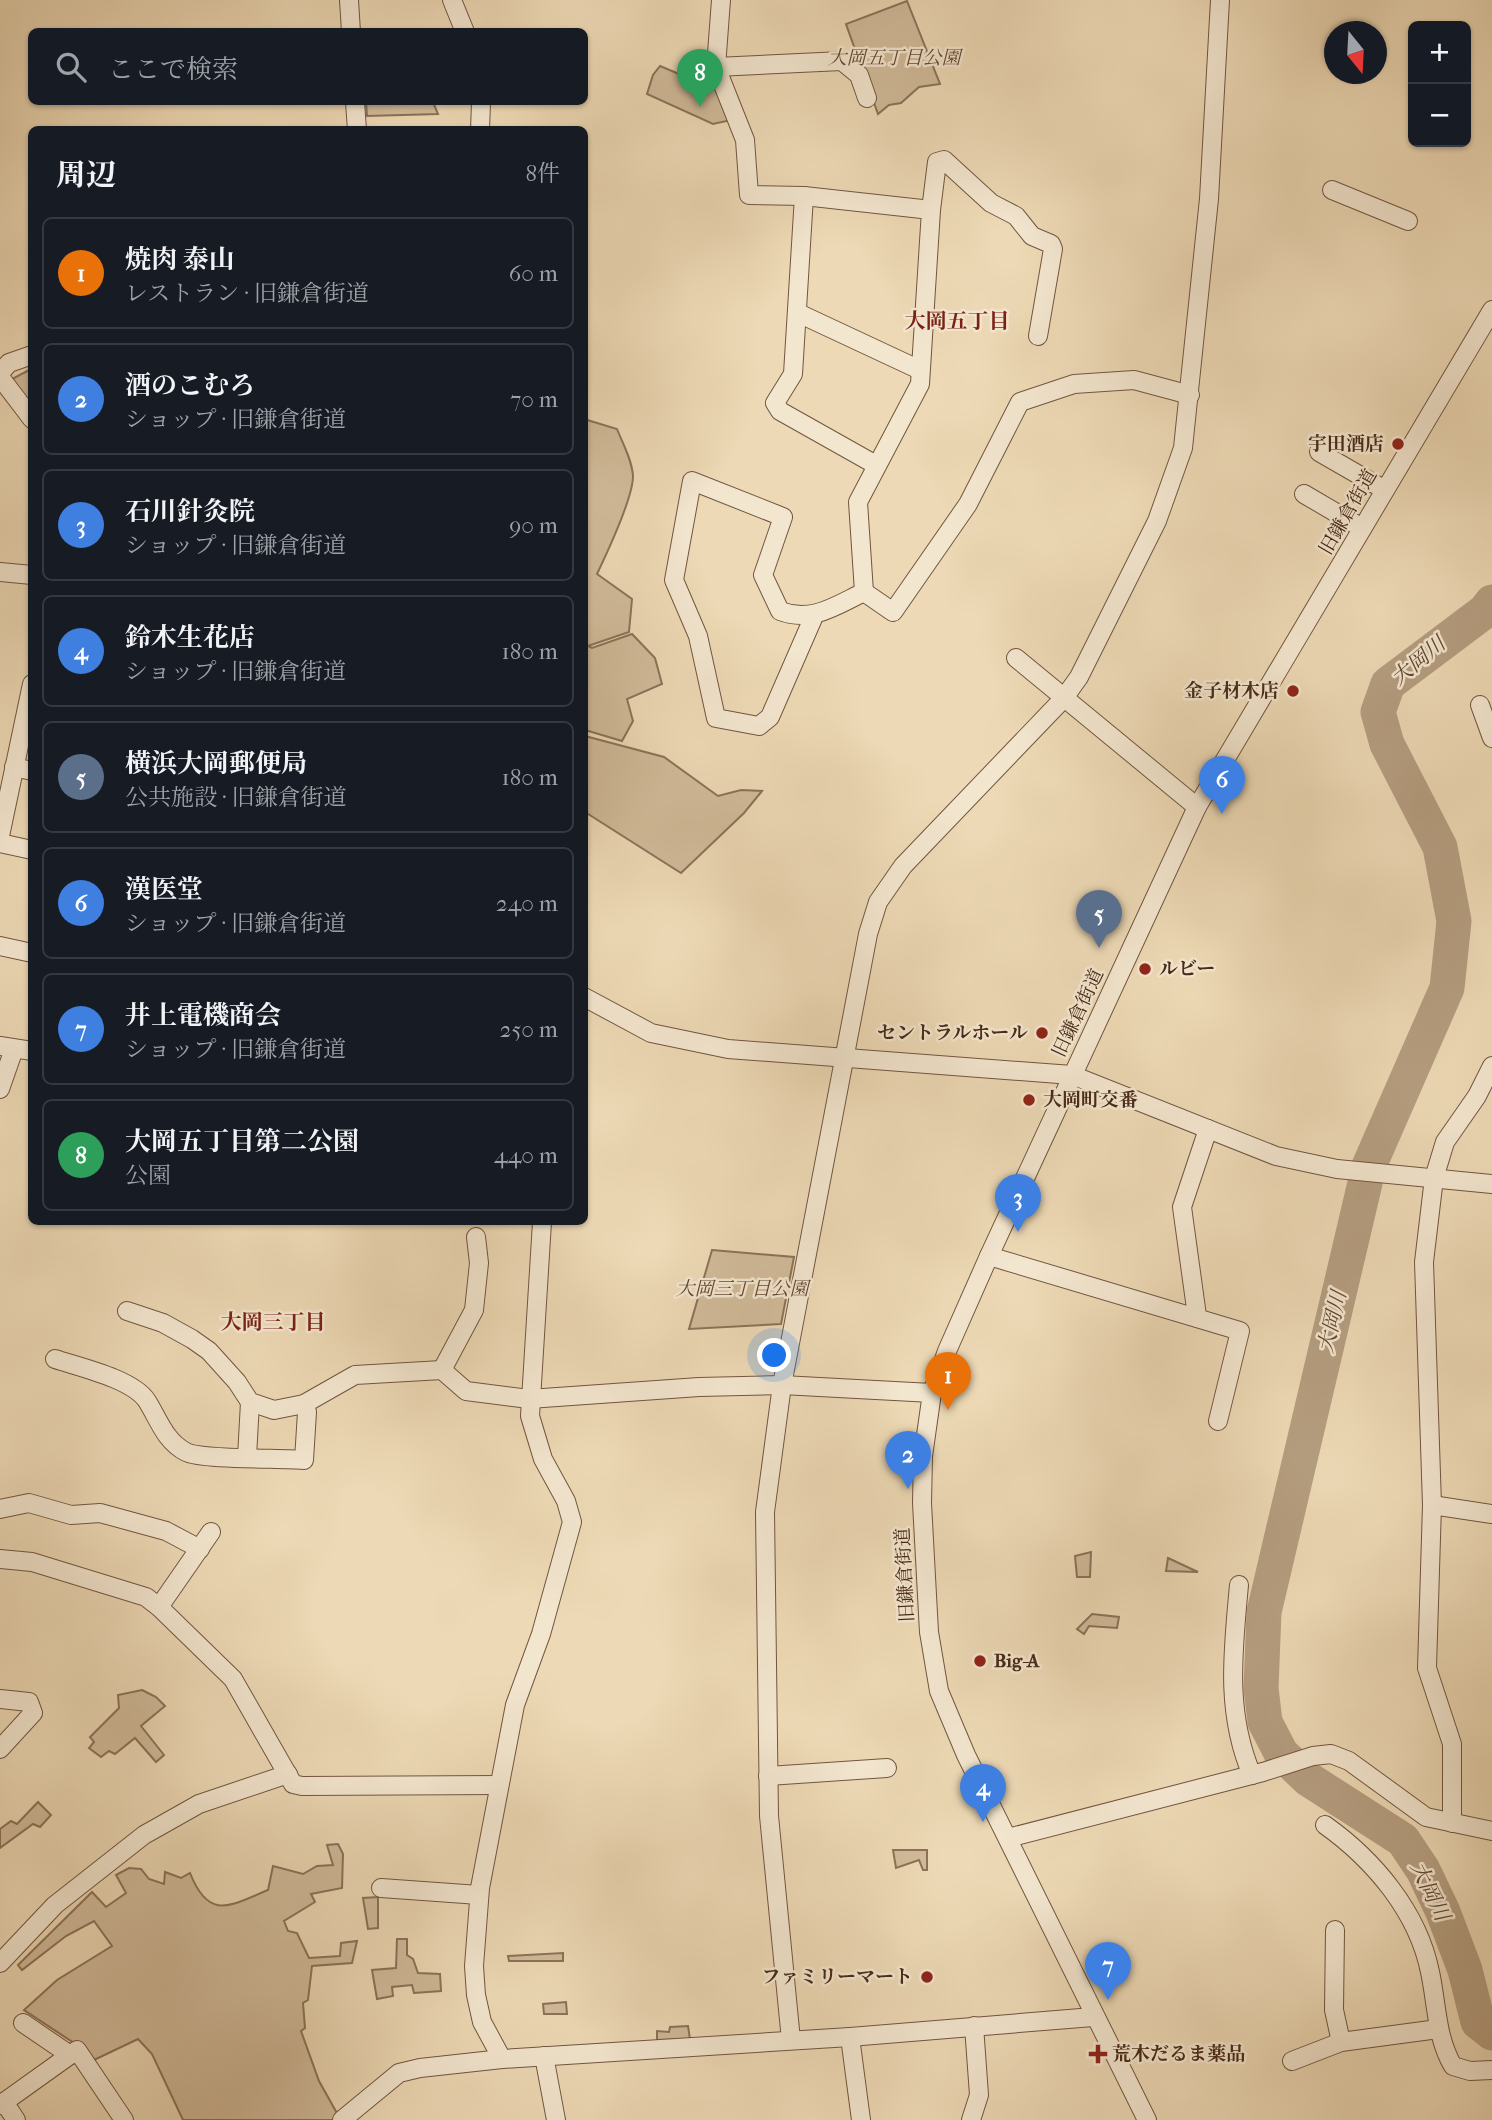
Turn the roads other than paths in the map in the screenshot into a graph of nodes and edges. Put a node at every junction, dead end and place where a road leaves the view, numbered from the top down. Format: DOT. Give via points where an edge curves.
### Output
graph roads {
  1 [pos="349,0"];
  2 [pos="452,0"];
  3 [pos="721,0"];
  4 [pos="1220,0"];
  5 [pos="351,28"];
  6 [pos="463,28"];
  7 [pos="716,67"];
  8 [pos="867,98"];
  9 [pos="355,105"];
  10 [pos="481,105"];
  11 [pos="357,126"];
  12 [pos="480,126"];
  13 [pos="1332,190"];
  14 [pos="804,196"];
  15 [pos="931,210"];
  16 [pos="1408,221"];
  17 [pos="1492,310"];
  18 [pos="798,313"];
  19 [pos="1038,336"];
  20 [pos="1485,341"];
  21 [pos="28,356"];
  22 [pos="920,370"];
  23 [pos="0,375"];
  24 [pos="1190,395"];
  25 [pos="28,414"];
  26 [pos="1319,452"];
  27 [pos="876,466"];
  28 [pos="1385,490"];
  29 [pos="1304,494"];
  30 [pos="1362,528"];
  31 [pos="0,572"];
  32 [pos="28,575"];
  33 [pos="864,592"];
  34 [pos="814,616"];
  35 [pos="1016,658"];
  36 [pos="1064,698"];
  37 [pos="1480,705"];
  38 [pos="28,722"];
  39 [pos="1492,738"];
  40 [pos="23,769"];
  41 [pos="1197,807"];
  42 [pos="0,836"];
  43 [pos="0,843"];
  44 [pos="28,849"];
  45 [pos="0,946"];
  46 [pos="28,952"];
  47 [pos="588,999"];
  48 [pos="15,1049"];
  49 [pos="844,1058"];
  50 [pos="1492,1066"];
  51 [pos="1072,1075"];
  52 [pos="0,1089"];
  53 [pos="1208,1129"];
  54 [pos="1434,1178"];
  55 [pos="1492,1184"];
  56 [pos="542,1225"];
  57 [pos="476,1237"];
  58 [pos="989,1256"];
  59 [pos="127,1311"];
  60 [pos="1197,1316"];
  61 [pos="55,1359"];
  62 [pos="442,1370"];
  63 [pos="782,1385"];
  64 [pos="932,1393"];
  65 [pos="530,1399"];
  66 [pos="250,1402"];
  67 [pos="304,1404"];
  68 [pos="1218,1421"];
  69 [pos="247,1457"];
  70 [pos="1432,1505"];
  71 [pos="0,1510"];
  72 [pos="1492,1514"];
  73 [pos="211,1532"];
  74 [pos="200,1549"];
  75 [pos="0,1559"];
  76 [pos="1239,1585"];
  77 [pos="159,1607"];
  78 [pos="0,1699"];
  79 [pos="0,1749"];
  80 [pos="887,1768"];
  81 [pos="1258,1773"];
  82 [pos="288,1774"];
  83 [pos="768,1776"];
  84 [pos="499,1785"];
  85 [pos="1452,1823"];
  86 [pos="1325,1825"];
  87 [pos="1492,1831"];
  88 [pos="1008,1838"];
  89 [pos="381,1888"];
  90 [pos="480,1895"];
  91 [pos="1335,1930"];
  92 [pos="0,1963"];
  93 [pos="1093,2017"];
  94 [pos="23,2023"];
  95 [pos="974,2026"];
  96 [pos="1438,2029"];
  97 [pos="850,2037"];
  98 [pos="791,2040"];
  99 [pos="1341,2042"];
  100 [pos="70,2055"];
  101 [pos="544,2056"];
  102 [pos="502,2059"];
  103 [pos="1292,2061"];
  104 [pos="1492,2070"];
  105 [pos="2,2103"];
  106 [pos="16,2120"];
  107 [pos="124,2120"];
  108 [pos="342,2120"];
  109 [pos="556,2120"];
  110 [pos="861,2120"];
  111 [pos="971,2120"];
  112 [pos="1147,2120"];
  1 -- 5 [label="street"];
  2 -- 6 [label="street"];
  3 -- 7 [label="street"];
  4 -- 24 [label="street" via="1210,186"];
  7 -- 8 [label="street" via="842,61 859,75"];
  7 -- 14 [label="street" via="745,140 749,195"];
  9 -- 11 [label="street"];
  10 -- 12 [label="street"];
  13 -- 16 [label="street"];
  14 -- 15 [label="street"];
  14 -- 18 [label="street"];
  15 -- 19 [label="street" via="937,162 944,160 991,203 1016,216 1032,236 1051,244 1054,249"];
  15 -- 22 [label="street"];
  17 -- 20 [label="street, 旧鎌倉街道"];
  18 -- 22 [label="street"];
  18 -- 27 [label="street" via="793,374 775,403 780,411"];
  20 -- 28 [label="street, 旧鎌倉街道"];
  21 -- 23 [label="street" via="9,363"];
  22 -- 27 [label="street" via="920,384"];
  23 -- 25 [label="street"];
  24 -- 33 [label="street" via="1134,380 1074,384 1020,402 968,504 893,611"];
  24 -- 36 [label="street" via="1183,448 1162,510 1079,677"];
  26 -- 28 [label="street"];
  27 -- 33 [label="street" via="859,502"];
  28 -- 30 [label="street, 旧鎌倉街道"];
  29 -- 30 [label="street"];
  30 -- 41 [label="street, 旧鎌倉街道"];
  31 -- 32 [label="street"];
  33 -- 34 [label="street"];
  34 -- 34 [label="street" via="780,611 763,575 783,517 692,481 674,580 698,636 716,718 759,726 770,717"];
  35 -- 36 [label="street"];
  36 -- 41 [label="street"];
  36 -- 49 [label="street" via="903,866 878,902"];
  37 -- 39 [label="street"];
  38 -- 40 [label="street"];
  40 -- 42 [label="street"];
  41 -- 51 [label="street, 旧鎌倉街道"];
  43 -- 44 [label="street"];
  45 -- 46 [label="street"];
  47 -- 49 [label="street" via="651,1033 728,1049"];
  48 -- 52 [label="street"];
  49 -- 51 [label="street"];
  49 -- 63 [label="street"];
  50 -- 54 [label="street" via="1445,1142"];
  51 -- 53 [label="street"];
  51 -- 58 [label="street, 旧鎌倉街道"];
  53 -- 54 [label="street" via="1276,1156 1337,1169"];
  53 -- 60 [label="street" via="1182,1207"];
  54 -- 55 [label="street"];
  54 -- 70 [label="street" via="1424,1262"];
  56 -- 65 [label="street"];
  57 -- 62 [label="street" via="479,1263 474,1310"];
  58 -- 60 [label="street"];
  58 -- 64 [label="street, 旧鎌倉街道"];
  59 -- 66 [label="street" via="163,1323 209,1351"];
  60 -- 68 [label="street" via="1240,1331"];
  61 -- 69 [label="street" via="116,1380 138,1393 167,1436 187,1453"];
  62 -- 65 [label="street" via="466,1391"];
  62 -- 67 [label="street" via="355,1374"];
  63 -- 64 [label="street"];
  63 -- 65 [label="street"];
  63 -- 83 [label="street" via="765,1512"];
  64 -- 88 [label="street, 旧鎌倉街道" via="922,1503 934,1674 966,1755"];
  65 -- 84 [label="street" via="534,1437 572,1513 572,1522 541,1634 515,1705"];
  66 -- 67 [label="street" via="274,1410"];
  66 -- 69 [label="street"];
  67 -- 69 [label="street" via="304,1460"];
  70 -- 72 [label="street"];
  70 -- 85 [label="street" via="1427,1668 1452,1744"];
  71 -- 74 [label="street" via="29,1503 71,1515 100,1513 166,1531"];
  73 -- 74 [label="street"];
  74 -- 77 [label="street"];
  75 -- 77 [label="street" via="32,1562 146,1597"];
  76 -- 81 [label="street" via="1231,1671 1233,1701 1241,1749"];
  77 -- 82 [label="street" via="233,1679"];
  78 -- 79 [label="street" via="29,1702 33,1713"];
  80 -- 83 [label="street"];
  81 -- 85 [label="street" via="1331,1754 1349,1761 1426,1817"];
  81 -- 88 [label="street"];
  82 -- 84 [label="street" via="293,1784 302,1786"];
  82 -- 92 [label="street" via="199,1804 144,1835 55,1906"];
  83 -- 98 [label="street"];
  84 -- 90 [label="street"];
  85 -- 87 [label="street"];
  86 -- 96 [label="street" via="1369,1861 1407,1912 1429,1967"];
  88 -- 93 [label="street, 旧鎌倉街道"];
  89 -- 90 [label="street"];
  90 -- 102 [label="street" via="474,1966 477,1995 482,2022"];
  91 -- 99 [label="street" via="1334,2010"];
  93 -- 95 [label="street"];
  93 -- 112 [label="street, 旧鎌倉街道"];
  94 -- 100 [label="street"];
  95 -- 97 [label="street"];
  95 -- 111 [label="street" via="978,2095"];
  96 -- 99 [label="street"];
  96 -- 104 [label="street" via="1453,2066"];
  97 -- 98 [label="street"];
  97 -- 110 [label="street"];
  98 -- 101 [label="street"];
  99 -- 103 [label="street"];
  100 -- 105 [label="street"];
  100 -- 107 [label="street" via="76,2050"];
  101 -- 102 [label="street"];
  101 -- 109 [label="street"];
  102 -- 108 [label="street" via="400,2073"];
  105 -- 106 [label="street"];
}
